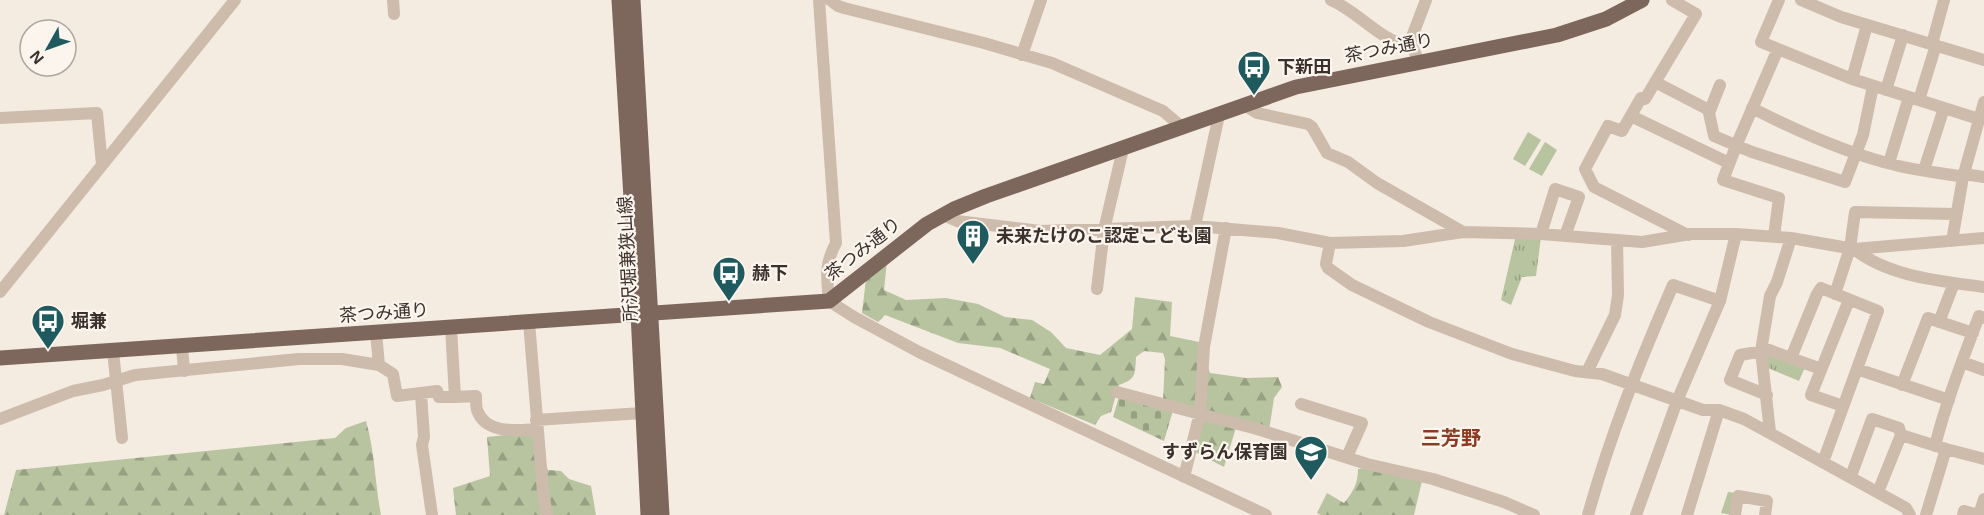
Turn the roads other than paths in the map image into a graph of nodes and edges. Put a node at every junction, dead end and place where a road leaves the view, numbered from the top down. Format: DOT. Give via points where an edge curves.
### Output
graph roads {
  1 [pos="235,0"];
  2 [pos="393,0"];
  3 [pos="619,0"];
  4 [pos="633,0"];
  5 [pos="819,0"];
  6 [pos="1041,0"];
  7 [pos="1331,0"];
  8 [pos="1426,0"];
  9 [pos="1642,0"];
  10 [pos="1672,0"];
  11 [pos="1779,0"];
  12 [pos="1801,0"];
  13 [pos="1944,0"];
  14 [pos="832,1"];
  15 [pos="393,14"];
  16 [pos="1867,25"];
  17 [pos="1903,35"];
  18 [pos="1934,44"];
  19 [pos="1411,47"];
  20 [pos="1778,49"];
  21 [pos="1022,55"];
  22 [pos="1984,60"];
  23 [pos="1419,62"];
  24 [pos="1852,79"];
  25 [pos="1655,82"];
  26 [pos="1720,85"];
  27 [pos="1880,88"];
  28 [pos="1914,98"];
  29 [pos="1984,102"];
  30 [pos="1244,105"];
  31 [pos="1752,108"];
  32 [pos="1944,108"];
  33 [pos="1710,110"];
  34 [pos="1219,115"];
  35 [pos="1631,116"];
  36 [pos="0,118"];
  37 [pos="1979,119"];
  38 [pos="1183,128"];
  39 [pos="1979,137"];
  40 [pos="1736,146"];
  41 [pos="1123,149"];
  42 [pos="1857,153"];
  43 [pos="1729,163"];
  44 [pos="1889,164"];
  45 [pos="102,165"];
  46 [pos="1924,170"];
  47 [pos="1964,175"];
  48 [pos="1984,177"];
  49 [pos="1955,214"];
  50 [pos="943,215"];
  51 [pos="1195,226"];
  52 [pos="1226,228"];
  53 [pos="1104,230"];
  54 [pos="1463,232"];
  55 [pos="1541,234"];
  56 [pos="1736,234"];
  57 [pos="1688,235"];
  58 [pos="1565,236"];
  59 [pos="1774,236"];
  60 [pos="1791,238"];
  61 [pos="1984,238"];
  62 [pos="1617,240"];
  63 [pos="1952,241"];
  64 [pos="1330,243"];
  65 [pos="1852,248"];
  66 [pos="1954,283"];
  67 [pos="1984,287"];
  68 [pos="1097,289"];
  69 [pos="0,292"];
  70 [pos="1835,294"];
  71 [pos="1850,300"];
  72 [pos="829,301"];
  73 [pos="1720,301"];
  74 [pos="645,313"];
  75 [pos="1984,318"];
  76 [pos="529,322"];
  77 [pos="1939,322"];
  78 [pos="451,328"];
  79 [pos="376,333"];
  80 [pos="1973,333"];
  81 [pos="182,346"];
  82 [pos="113,351"];
  83 [pos="1761,351"];
  84 [pos="0,358"];
  85 [pos="1791,358"];
  86 [pos="1962,363"];
  87 [pos="379,365"];
  88 [pos="1821,369"];
  89 [pos="1857,369"];
  90 [pos="1984,370"];
  91 [pos="184,371"];
  92 [pos="1587,372"];
  93 [pos="116,381"];
  94 [pos="1630,384"];
  95 [pos="1902,385"];
  96 [pos="1117,392"];
  97 [pos="421,394"];
  98 [pos="1767,395"];
  99 [pos="455,397"];
  100 [pos="1948,400"];
  101 [pos="1677,401"];
  102 [pos="1301,404"];
  103 [pos="1843,406"];
  104 [pos="1719,410"];
  105 [pos="642,413"];
  106 [pos="1200,413"];
  107 [pos="0,419"];
  108 [pos="537,424"];
  109 [pos="1770,432"];
  110 [pos="1901,435"];
  111 [pos="122,438"];
  112 [pos="1940,448"];
  113 [pos="1347,457"];
  114 [pos="1984,459"];
  115 [pos="1823,462"];
  116 [pos="1851,476"];
  117 [pos="1184,477"];
  118 [pos="1878,492"];
  119 [pos="1984,499"];
  120 [pos="1527,514"];
  121 [pos="432,515"];
  122 [pos="547,515"];
  123 [pos="648,515"];
  124 [pos="662,515"];
  125 [pos="1266,515"];
  126 [pos="1588,515"];
  127 [pos="1636,515"];
  128 [pos="1687,515"];
  129 [pos="1735,515"];
  130 [pos="1765,515"];
  131 [pos="1910,515"];
  132 [pos="1926,515"];
  133 [pos="1963,515"];
  1 -- 45 [label="street"];
  2 -- 15 [label="street"];
  3 -- 74 [label="main road, 所沢堀兼狭山線"];
  4 -- 74 [label="main road, 所沢堀兼狭山線"];
  5 -- 72 [label="street" via="836,243 828,257"];
  6 -- 21 [label="street"];
  7 -- 19 [label="street" via="1380,33"];
  8 -- 19 [label="street"];
  9 -- 23 [label="main road, 茶つみ通り" via="1583,28"];
  10 -- 25 [label="street" via="1696,14"];
  11 -- 20 [label="street" via="1761,42"];
  12 -- 16 [label="street"];
  13 -- 18 [label="street"];
  14 -- 21 [label="street" via="844,8"];
  16 -- 17 [label="street"];
  16 -- 24 [label="street"];
  17 -- 18 [label="street"];
  17 -- 27 [label="street"];
  18 -- 22 [label="street"];
  18 -- 28 [label="street"];
  19 -- 23 [label="street"];
  20 -- 24 [label="street"];
  20 -- 31 [label="street"];
  21 -- 38 [label="street" via="1052,63 1163,111"];
  23 -- 30 [label="main road, 茶つみ通り" via="1296,87"];
  24 -- 27 [label="street"];
  25 -- 33 [label="street"];
  25 -- 35 [label="street"];
  26 -- 33 [label="street"];
  27 -- 28 [label="street"];
  27 -- 42 [label="street"];
  28 -- 32 [label="street"];
  28 -- 44 [label="street"];
  29 -- 37 [label="street"];
  30 -- 34 [label="main road, 茶つみ通り"];
  30 -- 54 [label="street" via="1257,113 1308,124 1327,153"];
  31 -- 40 [label="street"];
  31 -- 42 [label="street"];
  32 -- 37 [label="street"];
  32 -- 46 [label="street"];
  33 -- 40 [label="street" via="1713,136"];
  34 -- 38 [label="main road, 茶つみ通り"];
  34 -- 51 [label="street"];
  35 -- 43 [label="street"];
  35 -- 57 [label="street" via="1622,131 1608,126 1585,169 1587,176 1593,187"];
  36 -- 45 [label="street" via="97,113"];
  37 -- 39 [label="street"];
  38 -- 41 [label="main road, 茶つみ通り"];
  39 -- 47 [label="street"];
  40 -- 42 [label="street" via="1845,182"];
  40 -- 43 [label="street"];
  41 -- 50 [label="main road, 茶つみ通り" via="986,196"];
  41 -- 53 [label="street"];
  42 -- 44 [label="street"];
  43 -- 59 [label="street" via="1723,180 1779,198"];
  44 -- 46 [label="street"];
  45 -- 69 [label="street"];
  46 -- 47 [label="street"];
  47 -- 48 [label="street"];
  47 -- 49 [label="street"];
  49 -- 63 [label="street"];
  49 -- 65 [label="street" via="1856,212"];
  50 -- 53 [label="street" via="1040,231"];
  50 -- 72 [label="main road, 茶つみ通り"];
  51 -- 52 [label="street"];
  51 -- 53 [label="street"];
  52 -- 64 [label="street"];
  52 -- 106 [label="street" via="1204,347"];
  53 -- 68 [label="street"];
  54 -- 55 [label="street"];
  54 -- 64 [label="street" via="1403,241"];
  55 -- 58 [label="street"];
  55 -- 58 [label="street" via="1555,189 1579,197"];
  56 -- 57 [label="street"];
  56 -- 59 [label="street"];
  56 -- 73 [label="street"];
  57 -- 62 [label="street" via="1642,242"];
  58 -- 62 [label="street"];
  59 -- 60 [label="street"];
  60 -- 65 [label="street"];
  60 -- 83 [label="street" via="1770,296"];
  61 -- 63 [label="street"];
  62 -- 92 [label="street" via="1616,315"];
  63 -- 65 [label="street"];
  64 -- 92 [label="street" via="1328,268 1352,285 1429,322 1512,354"];
  65 -- 66 [label="street" via="1896,270"];
  65 -- 70 [label="street"];
  66 -- 67 [label="street"];
  66 -- 77 [label="street"];
  70 -- 71 [label="street"];
  70 -- 85 [label="street" via="1821,288"];
  71 -- 88 [label="street"];
  71 -- 89 [label="street" via="1878,311"];
  72 -- 74 [label="main road, 茶つみ通り"];
  72 -- 117 [label="street" via="918,352"];
  73 -- 94 [label="street" via="1673,285"];
  73 -- 101 [label="street"];
  74 -- 76 [label="main road, 茶つみ通り"];
  74 -- 105 [label="main road, 所沢堀兼狭山線"];
  74 -- 124 [label="main road, 所沢堀兼狭山線"];
  75 -- 80 [label="street" via="1979,316"];
  76 -- 78 [label="main road, 茶つみ通り"];
  76 -- 108 [label="street"];
  77 -- 80 [label="street"];
  77 -- 95 [label="street" via="1928,318"];
  78 -- 79 [label="main road, 茶つみ通り"];
  78 -- 99 [label="street"];
  79 -- 81 [label="main road, 茶つみ通り"];
  79 -- 87 [label="street"];
  80 -- 86 [label="street"];
  81 -- 82 [label="main road, 茶つみ通り"];
  81 -- 91 [label="street"];
  82 -- 84 [label="main road, 茶つみ通り"];
  82 -- 93 [label="street"];
  83 -- 85 [label="street"];
  83 -- 98 [label="street"];
  83 -- 98 [label="street" via="1740,355 1730,380"];
  85 -- 88 [label="street"];
  86 -- 90 [label="street"];
  86 -- 100 [label="street"];
  87 -- 91 [label="street" via="342,359 299,359"];
  87 -- 97 [label="street" via="393,374 397,396"];
  88 -- 103 [label="street" via="1811,395"];
  89 -- 95 [label="street"];
  89 -- 103 [label="street"];
  91 -- 93 [label="street" via="135,375"];
  92 -- 94 [label="street"];
  93 -- 107 [label="street" via="73,391"];
  93 -- 111 [label="street"];
  94 -- 101 [label="street"];
  94 -- 126 [label="street"];
  95 -- 100 [label="street"];
  96 -- 106 [label="street"];
  97 -- 99 [label="street" via="437,391 439,397"];
  97 -- 121 [label="street" via="422,445"];
  98 -- 109 [label="street"];
  99 -- 108 [label="street" via="476,396 477,411 487,424 506,431"];
  100 -- 112 [label="street"];
  101 -- 104 [label="street" via="1703,410"];
  101 -- 127 [label="street"];
  102 -- 113 [label="street" via="1362,423"];
  103 -- 115 [label="street"];
  104 -- 109 [label="street"];
  104 -- 128 [label="street"];
  105 -- 108 [label="street"];
  105 -- 123 [label="main road, 所沢堀兼狭山線"];
  106 -- 113 [label="street"];
  106 -- 117 [label="street"];
  108 -- 122 [label="street"];
  109 -- 115 [label="street"];
  110 -- 112 [label="street"];
  110 -- 116 [label="street" via="1899,428 1872,418"];
  110 -- 118 [label="street"];
  112 -- 114 [label="street"];
  112 -- 132 [label="street"];
  113 -- 120 [label="street" via="1433,479 1504,502"];
  115 -- 116 [label="street"];
  116 -- 118 [label="street"];
  117 -- 125 [label="street"];
  118 -- 131 [label="street" via="1906,508"];
  119 -- 133 [label="street" via="1979,515 1964,511"];
  129 -- 130 [label="street" via="1738,496 1767,501"];
}
